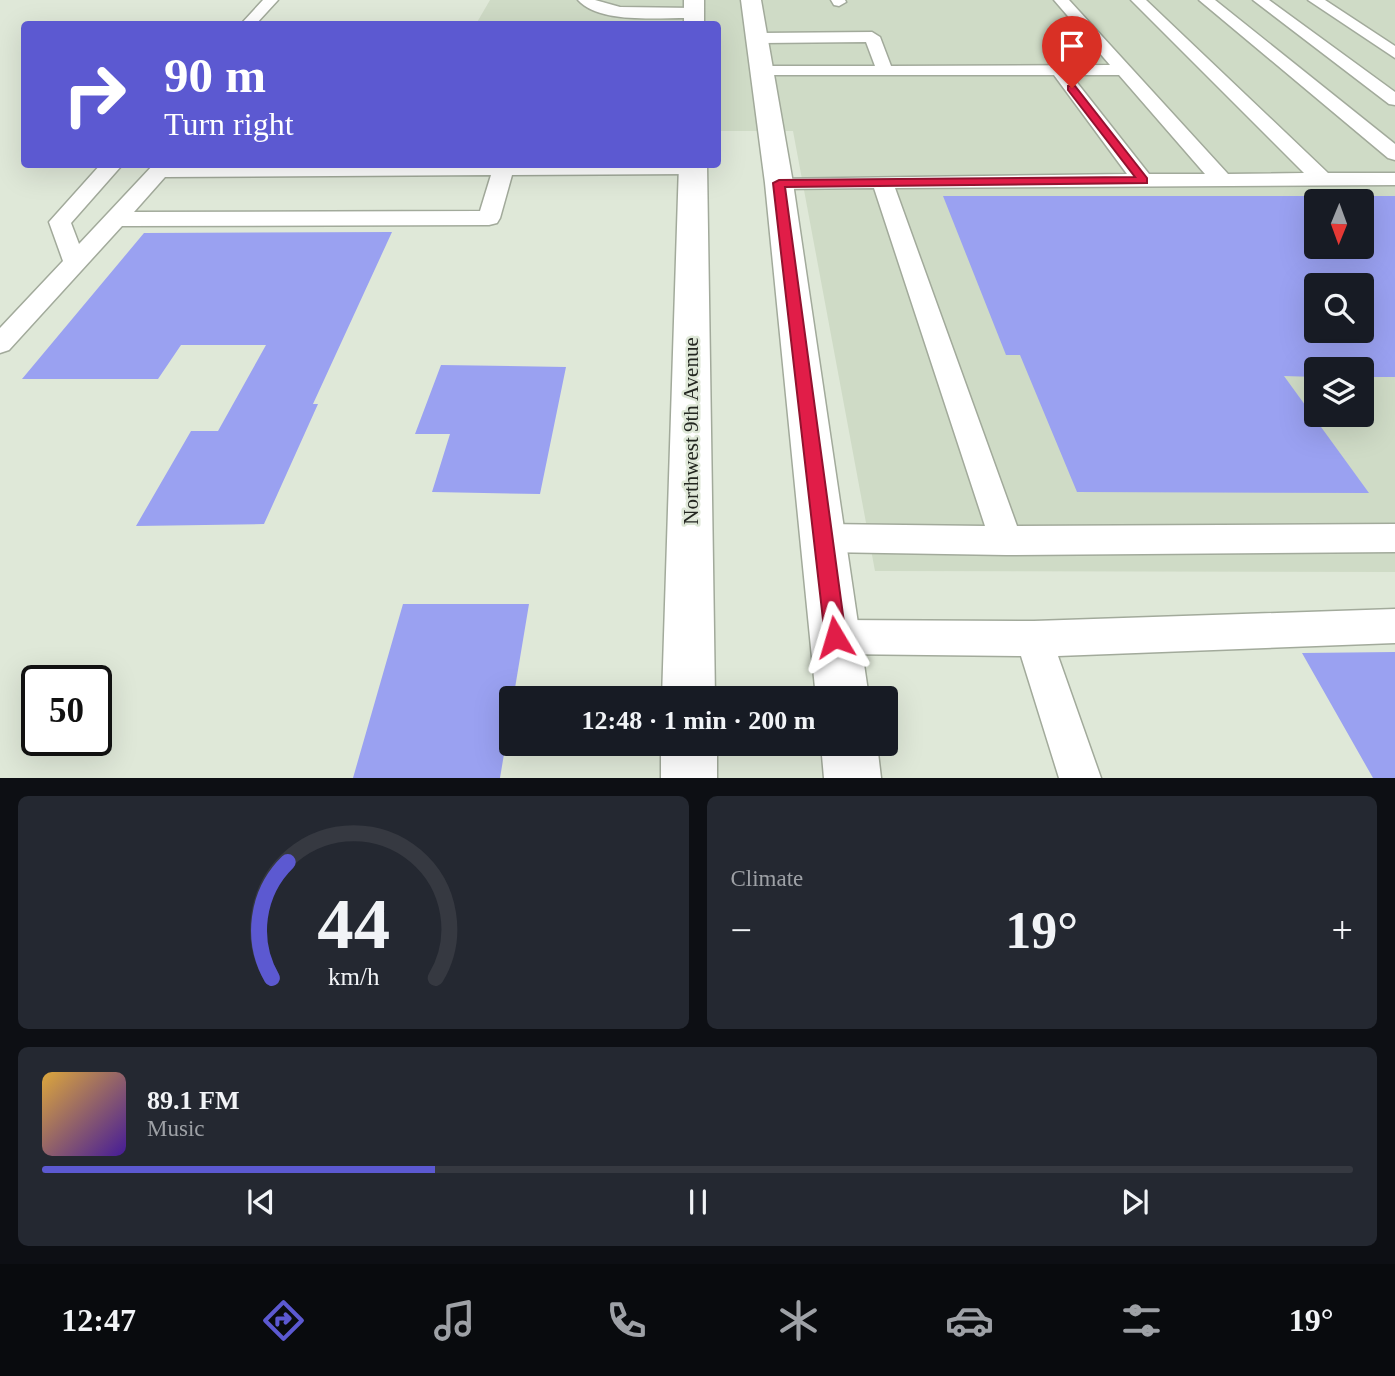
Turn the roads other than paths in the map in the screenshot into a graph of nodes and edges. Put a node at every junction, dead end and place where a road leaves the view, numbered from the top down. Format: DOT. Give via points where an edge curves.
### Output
graph roads {
  1 [pos="271,0"];
  2 [pos="585,0"];
  3 [pos="751,0"];
  4 [pos="1061,0"];
  5 [pos="1138,0"];
  6 [pos="1206,0"];
  7 [pos="1260,0"];
  8 [pos="1315,0"];
  9 [pos="694,12"];
  10 [pos="251,21"];
  11 [pos="757,38"];
  12 [pos="1269,53"];
  13 [pos="1332,53"];
  14 [pos="1395,54"];
  15 [pos="762,70"];
  16 [pos="1124,70"];
  17 [pos="885,71"];
  18 [pos="1059,71"];
  19 [pos="1395,100"];
  20 [pos="1395,154"];
  21 [pos="109,168"];
  22 [pos="163,168"];
  23 [pos="598,168"];
  24 [pos="693,168"];
  25 [pos="503,170"];
  26 [pos="1322,179"];
  27 [pos="1395,179"];
  28 [pos="1222,180"];
  29 [pos="1143,181"];
  30 [pos="882,182"];
  31 [pos="779,183"];
  32 [pos="116,219"];
  33 [pos="75,263"];
  34 [pos="0,344"];
  35 [pos="823,538"];
  36 [pos="1395,538"];
  37 [pos="1006,541"];
  38 [pos="1395,626"];
  39 [pos="835,637"];
  40 [pos="1034,639"];
  41 [pos="690,686"];
  42 [pos="841,686"];
  43 [pos="689,756"];
  44 [pos="850,756"];
  45 [pos="689,778"];
  46 [pos="853,778"];
  47 [pos="1080,778"];
  1 -- 10 [label="lane"];
  2 -- 9 [label="lane" via="592,7 613,10"];
  3 -- 11 [label="main road"];
  4 -- 16 [label="lane"];
  5 -- 26 [label="lane"];
  6 -- 12 [label="lane"];
  7 -- 13 [label="lane"];
  8 -- 14 [label="lane"];
  11 -- 15 [label="main road"];
  11 -- 17 [label="lane" via="848,32 872,37"];
  12 -- 13 [label="lane"];
  12 -- 20 [label="lane"];
  13 -- 19 [label="lane"];
  15 -- 17 [label="lane"];
  15 -- 31 [label="main road"];
  16 -- 18 [label="lane"];
  16 -- 28 [label="lane"];
  17 -- 18 [label="lane"];
  18 -- 29 [label="lane"];
  21 -- 33 [label="lane" via="60,222"];
  22 -- 25 [label="lane"];
  22 -- 32 [label="lane"];
  23 -- 25 [label="lane"];
  24 -- 41 [label="main road, Northwest 9th Avenue"];
  25 -- 32 [label="lane" via="489,218"];
  26 -- 27 [label="lane"];
  26 -- 28 [label="lane"];
  28 -- 29 [label="lane"];
  29 -- 30 [label="lane"];
  30 -- 31 [label="lane"];
  30 -- 37 [label="lane"];
  31 -- 35 [label="main road"];
  32 -- 33 [label="lane"];
  33 -- 34 [label="lane"];
  35 -- 37 [label="lane"];
  35 -- 39 [label="main road"];
  36 -- 37 [label="lane"];
  38 -- 40 [label="lane"];
  39 -- 40 [label="lane"];
  39 -- 42 [label="main road"];
  40 -- 47 [label="lane"];
  43 -- 45 [label="main road"];
  44 -- 46 [label="main road"];
}
